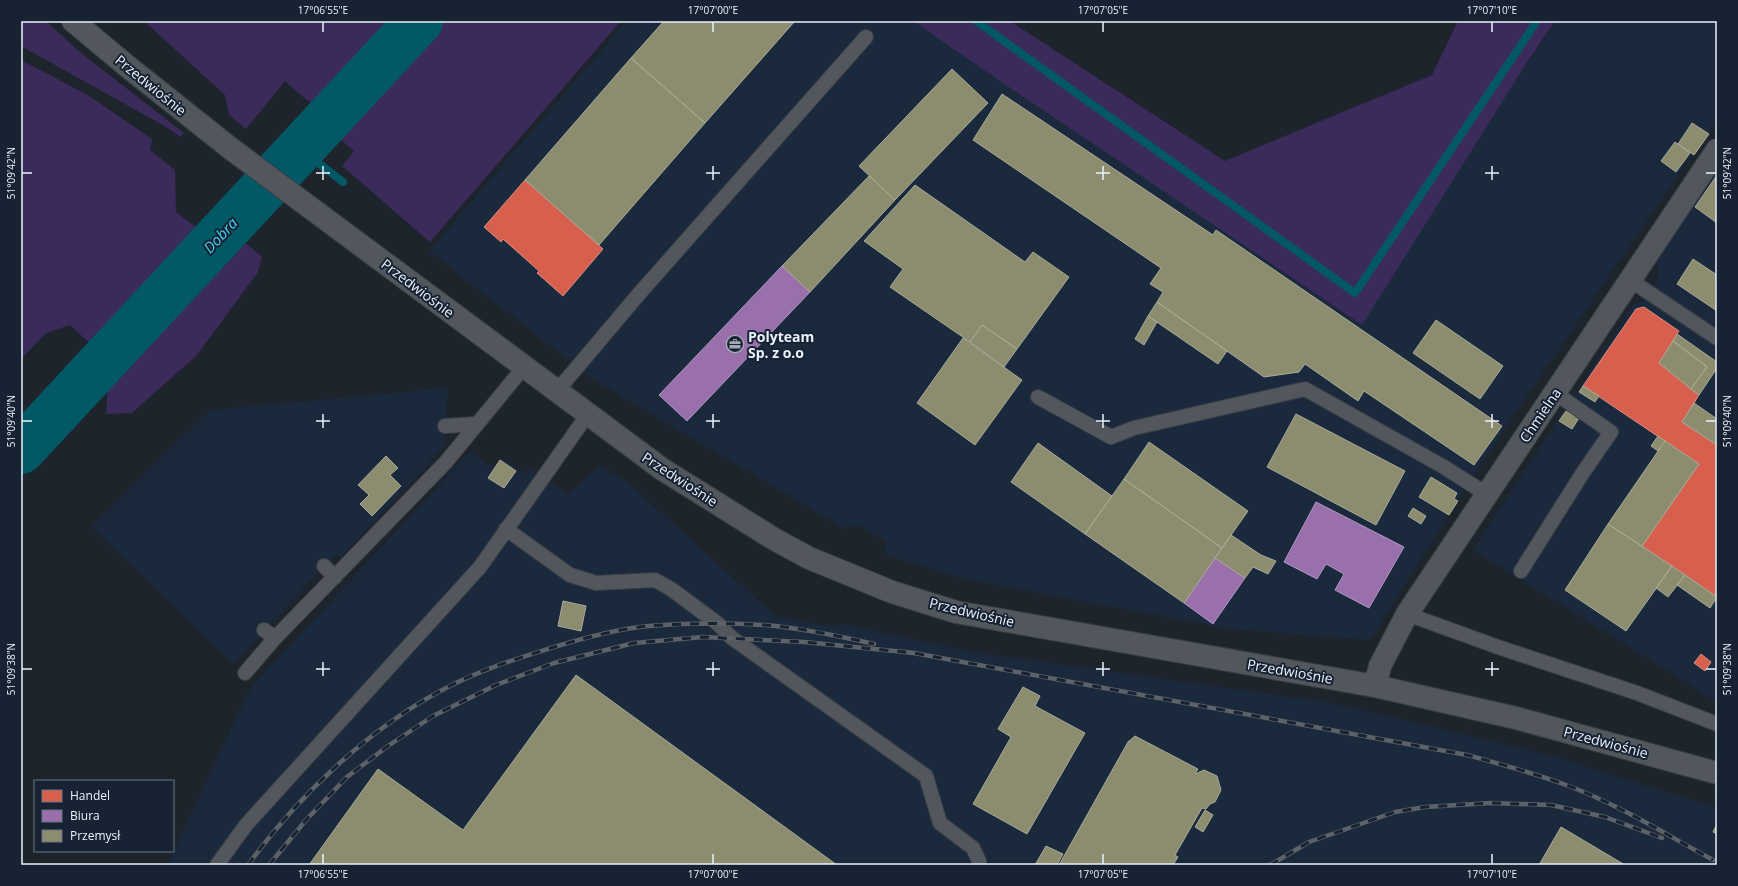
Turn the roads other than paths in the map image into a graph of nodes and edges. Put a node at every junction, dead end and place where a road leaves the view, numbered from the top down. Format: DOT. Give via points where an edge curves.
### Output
graph roads {
  1 [pos="73,21"];
  2 [pos="866,37"];
  3 [pos="1717,150"];
  4 [pos="1630,280"];
  5 [pos="1717,338"];
  6 [pos="524,367"];
  7 [pos="557,391"];
  8 [pos="1555,393"];
  9 [pos="1038,397"];
  10 [pos="588,414"];
  11 [pos="478,424"];
  12 [pos="445,426"];
  13 [pos="1488,495"];
  14 [pos="506,529"];
  15 [pos="324,566"];
  16 [pos="1521,571"];
  17 [pos="335,577"];
  18 [pos="1407,614"];
  19 [pos="244,673"];
  20 [pos="1375,686"];
  21 [pos="1717,724"];
  22 [pos="1717,772"];
  23 [pos="217,865"];
  24 [pos="979,865"];
  1 -- 6 [label="street, Przedwiośnie" via="230,148"];
  2 -- 7 [label="lane" via="638,295"];
  3 -- 4 [label="street, Chmielna"];
  4 -- 5 [label="lane"];
  4 -- 8 [label="street, Chmielna"];
  6 -- 7 [label="street, Przedwiośnie"];
  6 -- 11 [label="lane"];
  7 -- 10 [label="street, Przedwiośnie"];
  8 -- 13 [label="street, Chmielna"];
  8 -- 16 [label="lane" via="1611,432"];
  9 -- 13 [label="lane" via="1111,437 1134,428 1305,389 1444,467"];
  10 -- 14 [label="lane"];
  10 -- 20 [label="street, Przedwiośnie" via="662,469 774,539 809,558 892,592 956,612"];
  11 -- 12 [label="lane"];
  11 -- 17 [label="lane" via="446,462"];
  13 -- 18 [label="street, Chmielna"];
  14 -- 23 [label="lane" via="480,567 246,825"];
  14 -- 24 [label="lane" via="570,575 596,583 655,580 671,589 717,623 732,638 926,776 940,823 973,848"];
  15 -- 17 [label="lane"];
  17 -- 19 [label="lane" via="270,634"];
  18 -- 20 [label="street, Chmielna" via="1380,666"];
  18 -- 21 [label="lane" via="1637,693"];
  20 -- 22 [label="street, Przedwiośnie" via="1516,718"];
}
